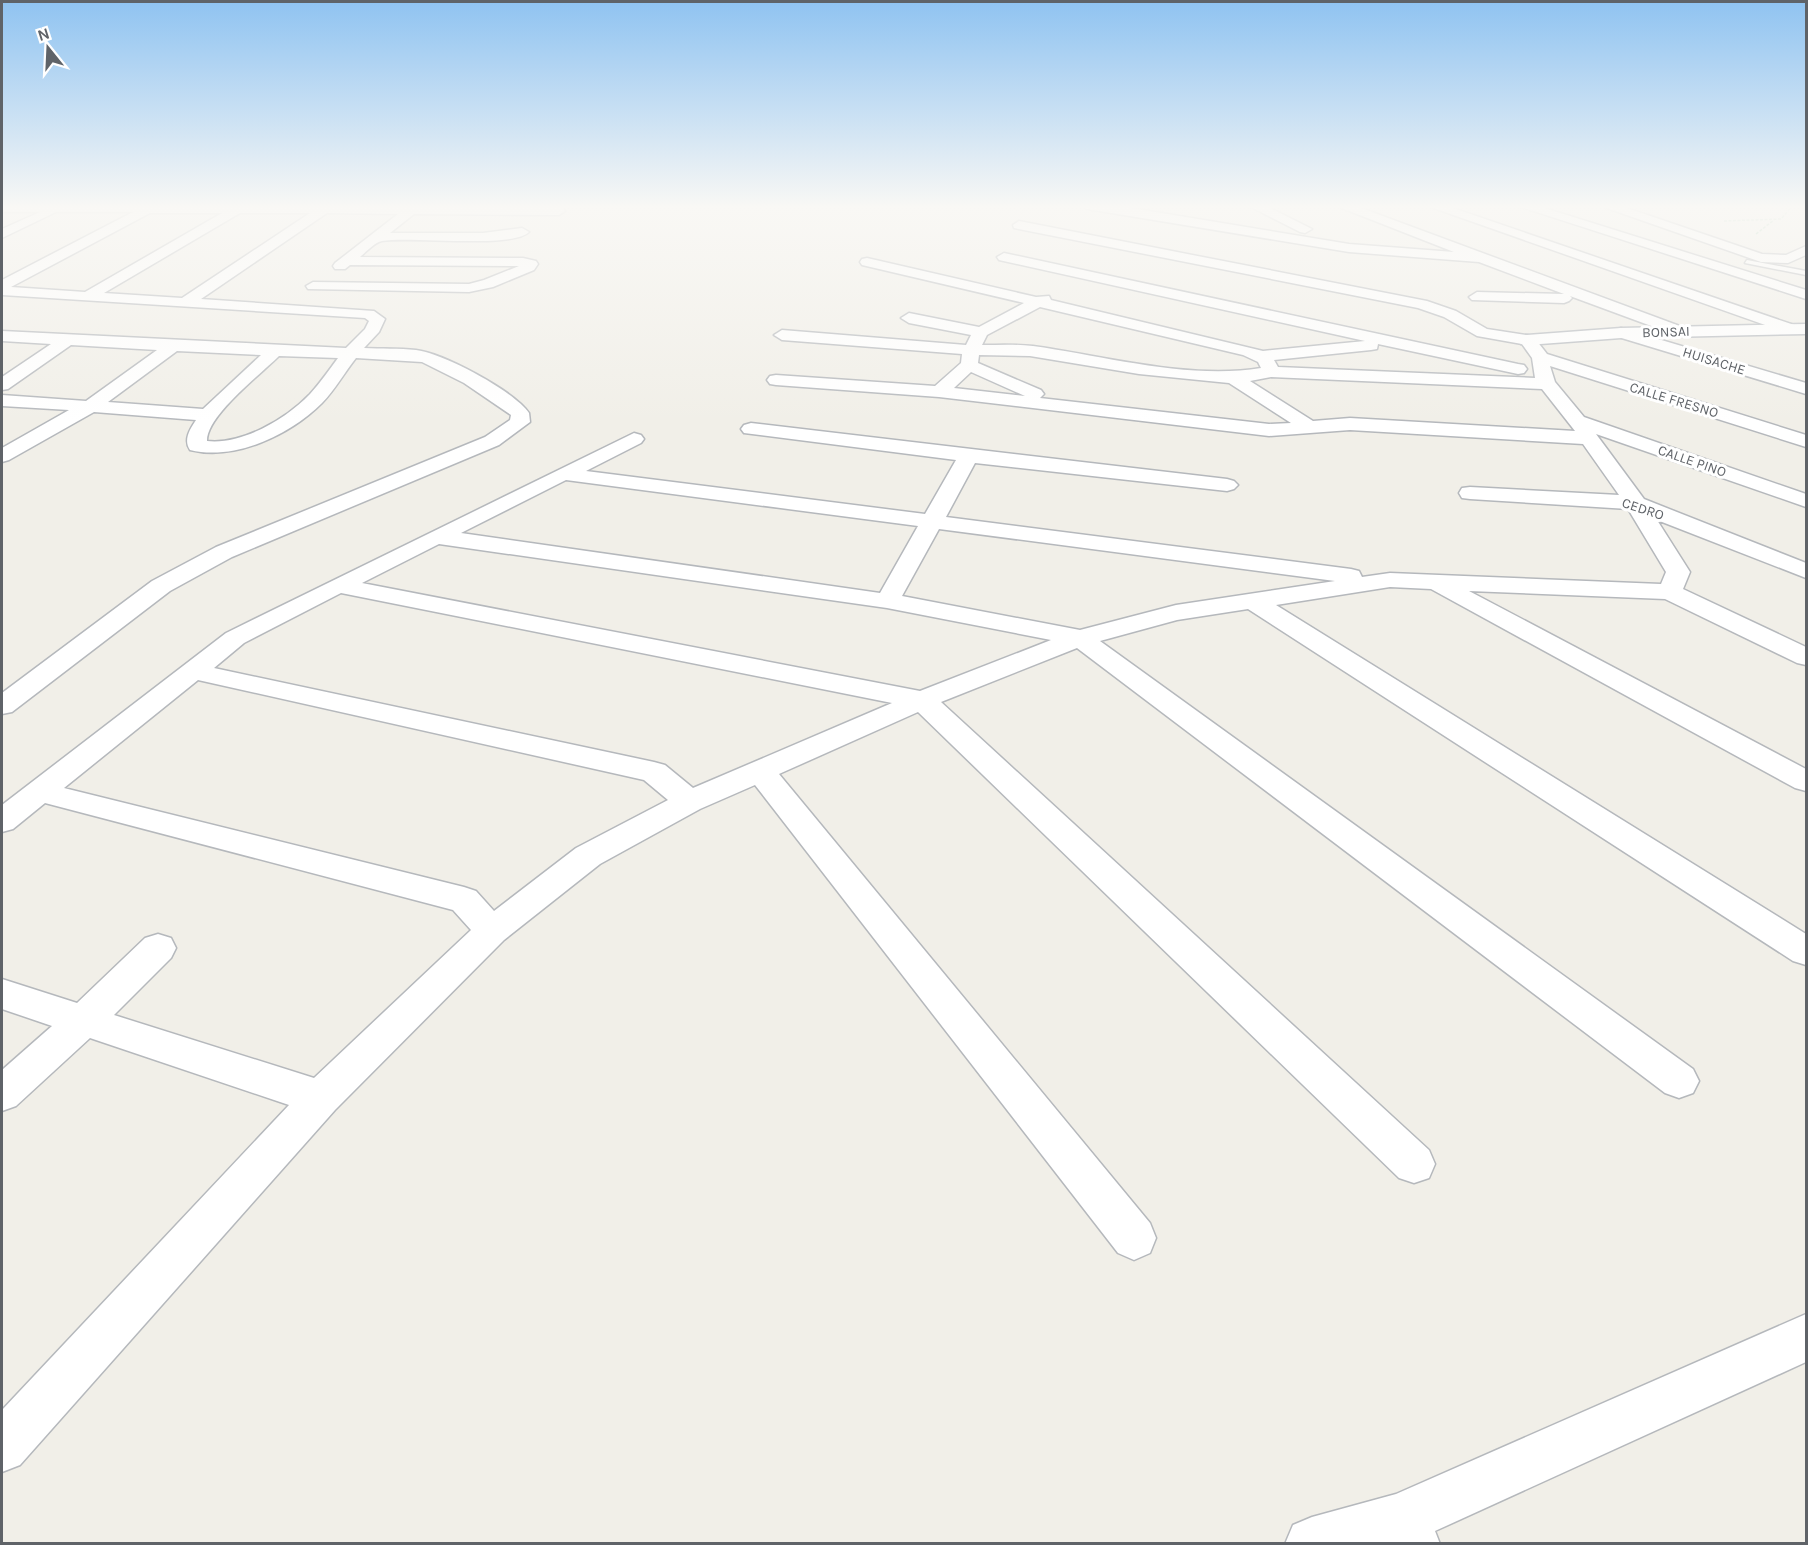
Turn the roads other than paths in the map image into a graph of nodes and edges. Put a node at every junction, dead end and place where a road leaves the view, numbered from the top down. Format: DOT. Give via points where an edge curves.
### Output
graph roads {
  1 [pos="19,277"];
  2 [pos="121,277"];
  3 [pos="223,277"];
  4 [pos="325,277"];
  5 [pos="505,277"];
  6 [pos="932,277"];
  7 [pos="1087,277"];
  8 [pos="1094,277"];
  9 [pos="1284,277"];
  10 [pos="1532,277"];
  11 [pos="1603,277"];
  12 [pos="1746,277"];
  13 [pos="1610,280"];
  14 [pos="2,286"];
  15 [pos="313,286"];
  16 [pos="2,291"];
  17 [pos="1806,295"];
  18 [pos="88,296"];
  19 [pos="1477,297"];
  20 [pos="1588,297"];
  21 [pos="186,302"];
  22 [pos="1038,302"];
  23 [pos="285,308"];
  24 [pos="909,318"];
  25 [pos="1679,331"];
  26 [pos="981,332"];
  27 [pos="1621,333"];
  28 [pos="782,335"];
  29 [pos="1799,335"];
  30 [pos="2,336"];
  31 [pos="67,340"];
  32 [pos="1527,340"];
  33 [pos="1400,342"];
  34 [pos="174,345"];
  35 [pos="275,351"];
  36 [pos="351,353"];
  37 [pos="970,357"];
  38 [pos="1266,364"];
  39 [pos="1543,372"];
  40 [pos="1234,378"];
  41 [pos="776,380"];
  42 [pos="2,385"];
  43 [pos="1806,389"];
  44 [pos="939,392"];
  45 [pos="2,400"];
  46 [pos="91,406"];
  47 [pos="1062,407"];
  48 [pos="208,415"];
  49 [pos="1308,426"];
  50 [pos="751,429"];
  51 [pos="1582,429"];
  52 [pos="634,439"];
  53 [pos="1806,441"];
  54 [pos="2,456"];
  55 [pos="969,456"];
  56 [pos="565,474"];
  57 [pos="1227,485"];
  58 [pos="1470,493"];
  59 [pos="1806,501"];
  60 [pos="1636,504"];
  61 [pos="930,523"];
  62 [pos="438,537"];
  63 [pos="1806,571"];
  64 [pos="1390,580"];
  65 [pos="1432,581"];
  66 [pos="340,586"];
  67 [pos="1670,592"];
  68 [pos="887,601"];
  69 [pos="1252,601"];
  70 [pos="1080,638"];
  71 [pos="1806,657"];
  72 [pos="192,671"];
  73 [pos="922,700"];
  74 [pos="2,706"];
  75 [pos="760,771"];
  76 [pos="1806,781"];
  77 [pos="40,792"];
  78 [pos="688,802"];
  79 [pos="2,821"];
  80 [pos="492,931"];
  81 [pos="158,948"];
  82 [pos="1806,951"];
  83 [pos="2,994"];
  84 [pos="84,1020"];
  85 [pos="1678,1081"];
  86 [pos="2,1094"];
  87 [pos="321,1098"];
  88 [pos="1414,1164"];
  89 [pos="1134,1238"];
  90 [pos="1806,1338"];
  91 [pos="2,1447"];
  92 [pos="1406,1532"];
  93 [pos="1312,1544"];
  1 -- 14 [label="street"];
  2 -- 18 [label="street"];
  3 -- 21 [label="street"];
  4 -- 15 [label="street"];
  5 -- 15 [label="street" via="469,288"];
  6 -- 22 [label="street"];
  7 -- 22 [label="street"];
  8 -- 33 [label="street"];
  9 -- 32 [label="street" via="1422,304 1483,333"];
  10 -- 20 [label="street"];
  11 -- 13 [label="street"];
  12 -- 17 [label="street"];
  13 -- 20 [label="street"];
  13 -- 29 [label="street"];
  15 -- 23 [label="street"];
  16 -- 18 [label="street"];
  18 -- 21 [label="street"];
  19 -- 20 [label="street"];
  20 -- 25 [label="street"];
  21 -- 23 [label="street"];
  22 -- 26 [label="street"];
  22 -- 38 [label="street"];
  23 -- 36 [label="street" via="368,314 377,319"];
  24 -- 26 [label="street"];
  25 -- 27 [label="street, BONSAI"];
  25 -- 29 [label="street, BONSAI"];
  26 -- 37 [label="street"];
  27 -- 32 [label="street, BONSAI"];
  27 -- 43 [label="street, HUISACHE"];
  28 -- 37 [label="street"];
  30 -- 31 [label="street"];
  31 -- 34 [label="street"];
  31 -- 42 [label="street"];
  32 -- 33 [label="street"];
  32 -- 39 [label="street"];
  33 -- 38 [label="street"];
  33 -- 39 [label="street"];
  34 -- 35 [label="street"];
  34 -- 46 [label="street"];
  35 -- 36 [label="street"];
  35 -- 48 [label="street"];
  36 -- 48 [label="street" via="312,402 275,428 252,438 222,448 197,446 197,434"];
  36 -- 74 [label="street" via="430,358 502,398 520,413 520,422 479,447 189,569"];
  37 -- 40 [label="street" via="1030,351 1139,369"];
  37 -- 44 [label="street"];
  37 -- 47 [label="street"];
  38 -- 39 [label="street"];
  38 -- 40 [label="street"];
  39 -- 51 [label="street"];
  39 -- 53 [label="street, CALLE FRESNO"];
  40 -- 49 [label="street"];
  41 -- 44 [label="street, CALLE PINO"];
  44 -- 47 [label="street, CALLE PINO"];
  45 -- 46 [label="street"];
  46 -- 48 [label="street"];
  46 -- 54 [label="street"];
  47 -- 49 [label="street, CALLE PINO" via="1269,430"];
  49 -- 51 [label="street, CALLE PINO"];
  50 -- 55 [label="street"];
  51 -- 59 [label="street, CALLE PINO"];
  51 -- 60 [label="street"];
  52 -- 56 [label="street"];
  55 -- 57 [label="street"];
  55 -- 61 [label="street"];
  56 -- 61 [label="street"];
  56 -- 62 [label="street"];
  58 -- 60 [label="street, CEDRO"];
  60 -- 63 [label="street, CEDRO"];
  60 -- 67 [label="street" via="1678,572"];
  61 -- 64 [label="street"];
  61 -- 68 [label="street"];
  62 -- 66 [label="street"];
  62 -- 68 [label="street"];
  64 -- 65 [label="street"];
  64 -- 69 [label="street"];
  65 -- 67 [label="street"];
  65 -- 76 [label="street"];
  66 -- 72 [label="street" via="236,638"];
  66 -- 73 [label="street"];
  67 -- 71 [label="street"];
  68 -- 70 [label="street"];
  69 -- 70 [label="street" via="1176,613"];
  69 -- 82 [label="street"];
  70 -- 73 [label="street"];
  70 -- 85 [label="street"];
  72 -- 77 [label="street"];
  72 -- 78 [label="street" via="654,772"];
  73 -- 75 [label="street"];
  73 -- 88 [label="street"];
  75 -- 78 [label="street"];
  75 -- 89 [label="street"];
  77 -- 79 [label="street"];
  77 -- 80 [label="street" via="464,900"];
  78 -- 80 [label="street" via="588,856"];
  80 -- 87 [label="street"];
  81 -- 84 [label="street"];
  83 -- 84 [label="street"];
  84 -- 86 [label="street"];
  84 -- 87 [label="street"];
  87 -- 91 [label="street"];
  90 -- 92 [label="street"];
  92 -- 93 [label="street"];
}
